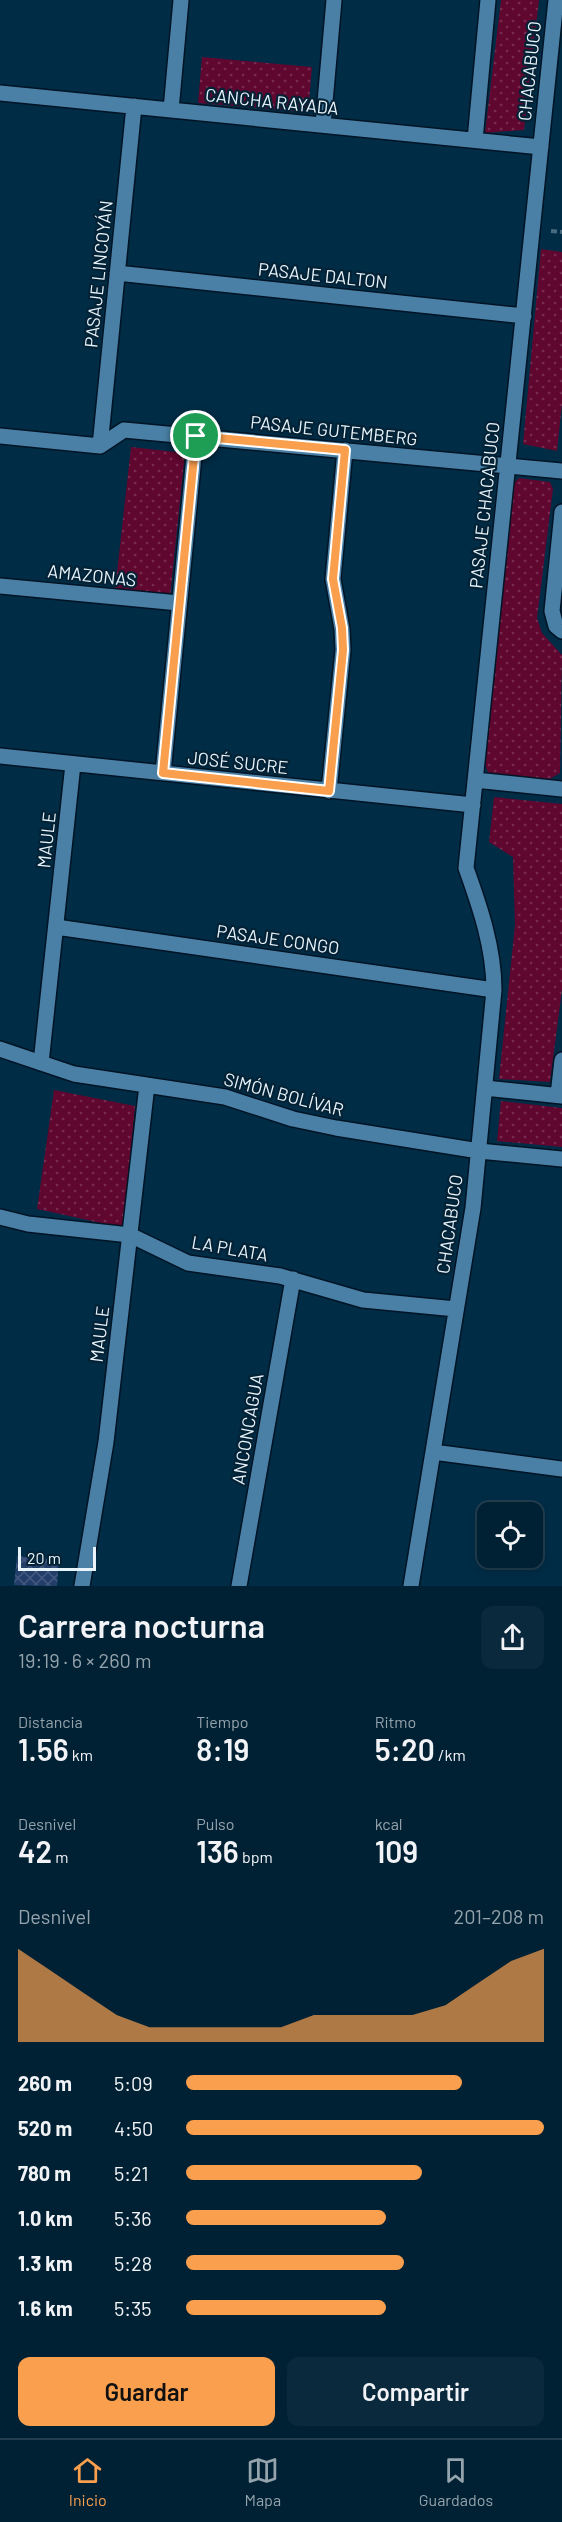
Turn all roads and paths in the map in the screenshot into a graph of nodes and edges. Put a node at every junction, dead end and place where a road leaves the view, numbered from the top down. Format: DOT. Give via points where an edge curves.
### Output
graph roads {
  1 [pos="181,0"];
  2 [pos="334,0"];
  3 [pos="488,0"];
  4 [pos="556,0"];
  5 [pos="0,93"];
  6 [pos="134,106"];
  7 [pos="171,110"];
  8 [pos="322,125"];
  9 [pos="475,140"];
  10 [pos="541,147"];
  11 [pos="117,273"];
  12 [pos="524,316"];
  13 [pos="0,436"];
  14 [pos="196,436"];
  15 [pos="100,446"];
  16 [pos="345,450"];
  17 [pos="508,466"];
  18 [pos="562,471"];
  19 [pos="562,512"];
  20 [pos="0,586"];
  21 [pos="179,603"];
  22 [pos="562,631"];
  23 [pos="0,756"];
  24 [pos="73,764"];
  25 [pos="163,773"];
  26 [pos="475,780"];
  27 [pos="562,789"];
  28 [pos="329,791"];
  29 [pos="473,805"];
  30 [pos="466,868"];
  31 [pos="56,927"];
  32 [pos="494,990"];
  33 [pos="0,1049"];
  34 [pos="562,1060"];
  35 [pos="41,1063"];
  36 [pos="147,1085"];
  37 [pos="485,1088"];
  38 [pos="560,1096"];
  39 [pos="479,1151"];
  40 [pos="562,1159"];
  41 [pos="0,1217"];
  42 [pos="130,1234"];
  43 [pos="293,1280"];
  44 [pos="456,1309"];
  45 [pos="432,1452"];
  46 [pos="562,1469"];
  47 [pos="82,1586"];
  48 [pos="239,1586"];
  49 [pos="411,1586"];
  1 -- 7 [label="street"];
  2 -- 8 [label="street"];
  3 -- 9 [label="street"];
  4 -- 10 [label="street, CHACABUCO"];
  5 -- 6 [label="street, CANCHA RAYADA"];
  6 -- 7 [label="street, CANCHA RAYADA"];
  6 -- 11 [label="street, PASAJE LINCOYÁN"];
  7 -- 8 [label="street, CANCHA RAYADA"];
  8 -- 9 [label="street, CANCHA RAYADA"];
  9 -- 10 [label="street, CANCHA RAYADA"];
  10 -- 12 [label="street, PASAJE CHACABUCO"];
  11 -- 12 [label="street, PASAJE DALTON"];
  11 -- 15 [label="street, PASAJE LINCOYÁN"];
  12 -- 17 [label="street, PASAJE CHACABUCO"];
  13 -- 15 [label="street"];
  14 -- 15 [label="street, PASAJE GUTEMBERG" via="124,430"];
  14 -- 16 [label="street, PASAJE GUTEMBERG"];
  14 -- 21 [label="street"];
  16 -- 17 [label="street, PASAJE GUTEMBERG"];
  16 -- 28 [label="street" via="333,579 343,650"];
  17 -- 18 [label="street, PASAJE GUTEMBERG"];
  17 -- 26 [label="street, PASAJE CHACABUCO"];
  19 -- 22 [label="street" via="552,611 556,626"];
  20 -- 21 [label="street, AMAZONAS"];
  21 -- 25 [label="street"];
  23 -- 24 [label="street, JOSÉ SUCRE"];
  24 -- 25 [label="street, JOSÉ SUCRE"];
  24 -- 31 [label="street, MAULE"];
  25 -- 28 [label="street, JOSÉ SUCRE"];
  26 -- 27 [label="street"];
  26 -- 29 [label="street, PASAJE CHACABUCO"];
  28 -- 29 [label="street, JOSÉ SUCRE"];
  29 -- 30 [label="street, PASAJE CHACABUCO"];
  30 -- 32 [label="street, CHACABUCO" via="494,967"];
  31 -- 32 [label="street, PASAJE CONGO"];
  31 -- 35 [label="street, MAULE"];
  32 -- 37 [label="street, CHACABUCO"];
  33 -- 35 [label="street, SIMÓN BOLÍVAR"];
  34 -- 38 [label="street"];
  35 -- 36 [label="street, SIMÓN BOLÍVAR" via="74,1074"];
  36 -- 39 [label="street, SIMÓN BOLÍVAR" via="225,1097 293,1119 344,1130"];
  36 -- 42 [label="street, MAULE"];
  37 -- 38 [label="street"];
  37 -- 39 [label="street, CHACABUCO"];
  39 -- 40 [label="street, SIMÓN BOLÍVAR"];
  39 -- 44 [label="street, CHACABUCO"];
  41 -- 42 [label="street, LA PLATA" via="28,1224"];
  42 -- 43 [label="street, LA PLATA" via="188,1263"];
  42 -- 47 [label="street, MAULE" via="106,1442"];
  43 -- 44 [label="street, LA PLATA" via="363,1300"];
  43 -- 48 [label="street, ANCONCAGUA"];
  44 -- 45 [label="street, CHACABUCO"];
  45 -- 46 [label="street"];
  45 -- 49 [label="street, CHACABUCO"];
}
